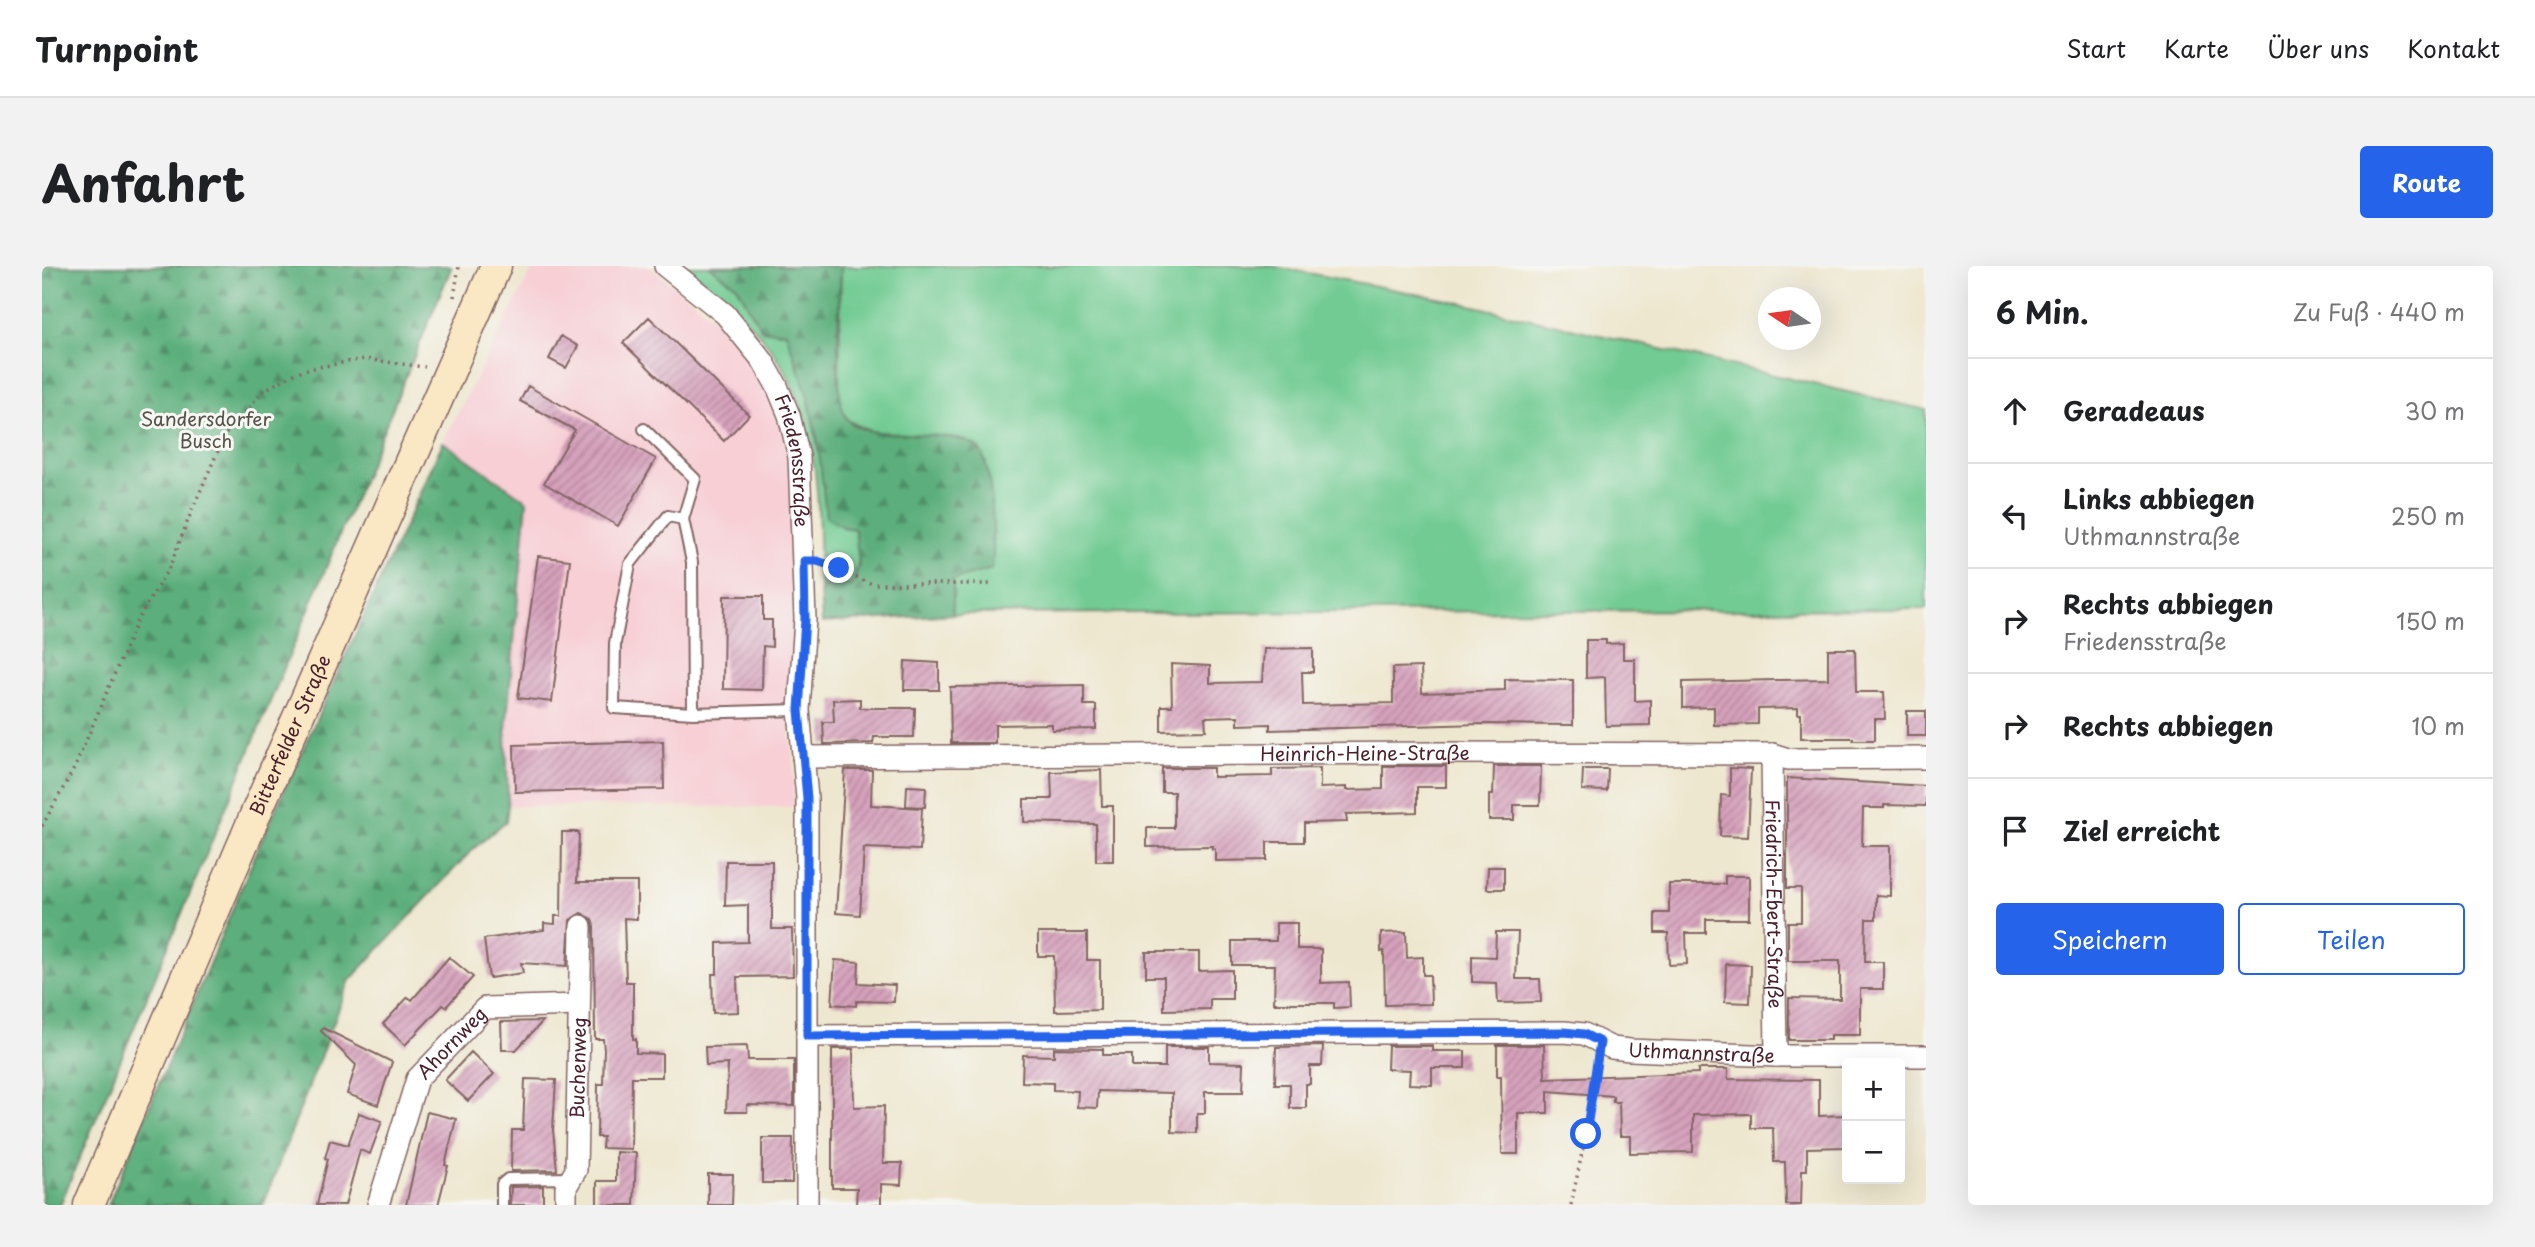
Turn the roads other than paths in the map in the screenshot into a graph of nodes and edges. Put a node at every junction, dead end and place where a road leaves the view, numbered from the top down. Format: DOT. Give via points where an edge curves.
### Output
graph roads {
  1 [pos="665,266"];
  2 [pos="489,273"];
  3 [pos="644,429"];
  4 [pos="683,519"];
  5 [pos="799,710"];
  6 [pos="693,713"];
  7 [pos="1772,754"];
  8 [pos="803,757"];
  9 [pos="1926,758"];
  10 [pos="581,926"];
  11 [pos="579,1005"];
  12 [pos="807,1036"];
  13 [pos="1776,1056"];
  14 [pos="1926,1056"];
  15 [pos="571,1178"];
  16 [pos="89,1205"];
  17 [pos="378,1205"];
  18 [pos="502,1205"];
  19 [pos="566,1205"];
  20 [pos="807,1205"];
  1 -- 5 [label="street, Friedensstraße" via="725,314 763,361 789,415 799,457 804,561"];
  2 -- 16 [label="street, Bitterfelder Straße"];
  3 -- 4 [label="lane" via="695,479"];
  4 -- 6 [label="lane" via="692,562"];
  4 -- 6 [label="lane" via="668,516 629,564 615,643 614,708"];
  5 -- 6 [label="lane"];
  5 -- 8 [label="street, Friedensstraße"];
  7 -- 8 [label="street, Heinrich-Heine-Straße"];
  7 -- 9 [label="street, Heinrich-Heine-Straße" via="1788,759"];
  7 -- 13 [label="street, Friedrich-Ebert-Straße"];
  8 -- 12 [label="street, Friedensstraße"];
  10 -- 11 [label="street, Buchenweg"];
  11 -- 15 [label="street, Buchenweg" via="576,1170"];
  11 -- 17 [label="street, Ahornweg" via="485,1008 417,1079"];
  12 -- 13 [label="street, Uthmannstraße" via="1564,1032 1584,1034 1612,1048"];
  12 -- 20 [label="street, Friedensstraße"];
  13 -- 14 [label="street, Uthmannstraße"];
  15 -- 18 [label="lane" via="508,1179 502,1184"];
  15 -- 19 [label="street, Buchenweg"];
}
